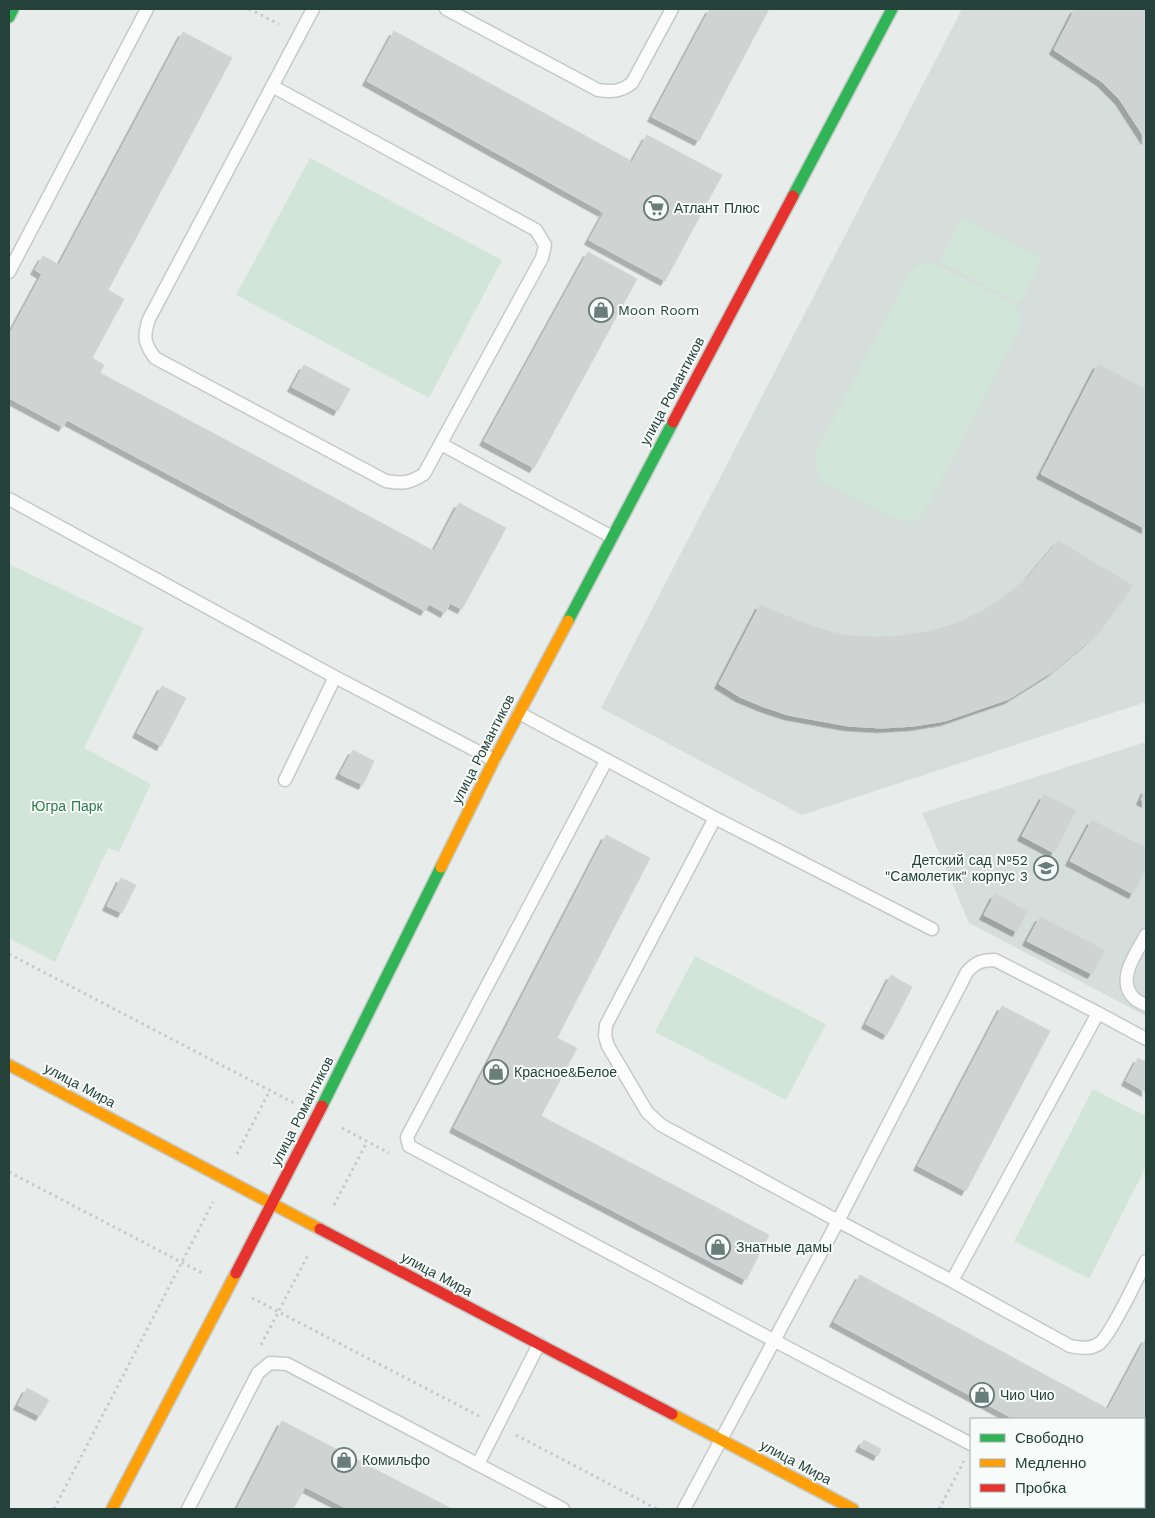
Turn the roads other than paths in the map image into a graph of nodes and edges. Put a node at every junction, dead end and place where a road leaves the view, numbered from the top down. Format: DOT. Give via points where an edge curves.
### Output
graph roads {
  1 [pos="13,9"];
  2 [pos="147,9"];
  3 [pos="313,9"];
  4 [pos="446,9"];
  5 [pos="672,9"];
  6 [pos="892,9"];
  7 [pos="9,18"];
  8 [pos="272,86"];
  9 [pos="9,272"];
  10 [pos="441,444"];
  11 [pos="9,499"];
  12 [pos="612,537"];
  13 [pos="335,677"];
  14 [pos="519,713"];
  15 [pos="494,760"];
  16 [pos="606,760"];
  17 [pos="284,780"];
  18 [pos="715,818"];
  19 [pos="932,930"];
  20 [pos="1146,935"];
  21 [pos="1146,1005"];
  22 [pos="1098,1013"];
  23 [pos="1146,1039"];
  24 [pos="9,1064"];
  25 [pos="271,1203"];
  26 [pos="838,1221"];
  27 [pos="1146,1261"];
  28 [pos="952,1281"];
  29 [pos="775,1341"];
  30 [pos="539,1344"];
  31 [pos="722,1440"];
  32 [pos="970,1443"];
  33 [pos="478,1464"];
  34 [pos="112,1509"];
  35 [pos="188,1509"];
  36 [pos="563,1509"];
  37 [pos="684,1509"];
  38 [pos="853,1509"];
  1 -- 7 [label="street"];
  2 -- 9 [label="lane"];
  3 -- 8 [label="lane"];
  4 -- 5 [label="lane" via="598,90 611,92 623,90 632,83"];
  6 -- 12 [label="street, улица Романтиков"];
  8 -- 10 [label="lane" via="536,230 545,245 542,258"];
  8 -- 10 [label="lane" via="149,319 144,333 147,346 156,358 386,481 412,482 424,474"];
  10 -- 12 [label="lane"];
  11 -- 13 [label="lane"];
  12 -- 14 [label="street, улица Романтиков"];
  13 -- 15 [label="lane"];
  13 -- 17 [label="lane"];
  14 -- 15 [label="street, улица Романтиков"];
  14 -- 16 [label="lane"];
  15 -- 25 [label="street, улица Романтиков"];
  16 -- 18 [label="lane"];
  16 -- 29 [label="lane" via="407,1137 409,1146"];
  18 -- 19 [label="lane"];
  18 -- 26 [label="lane" via="606,1025 608,1046 647,1112 661,1125"];
  20 -- 21 [label="lane" via="1126,977 1127,989"];
  22 -- 23 [label="lane"];
  22 -- 26 [label="lane" via="995,960 975,964"];
  22 -- 28 [label="lane"];
  24 -- 25 [label="street, улица Мира"];
  25 -- 30 [label="street, улица Мира"];
  25 -- 34 [label="street, улица Романтиков"];
  26 -- 28 [label="lane"];
  26 -- 29 [label="lane"];
  27 -- 28 [label="lane" via="1110,1330 1100,1342 1086,1349 1070,1346"];
  29 -- 31 [label="lane"];
  29 -- 32 [label="lane"];
  30 -- 31 [label="street, улица Мира"];
  30 -- 33 [label="lane"];
  31 -- 37 [label="lane"];
  31 -- 38 [label="street, улица Мира"];
  33 -- 35 [label="lane" via="286,1364 270,1363 258,1373"];
  33 -- 36 [label="lane"];
}
